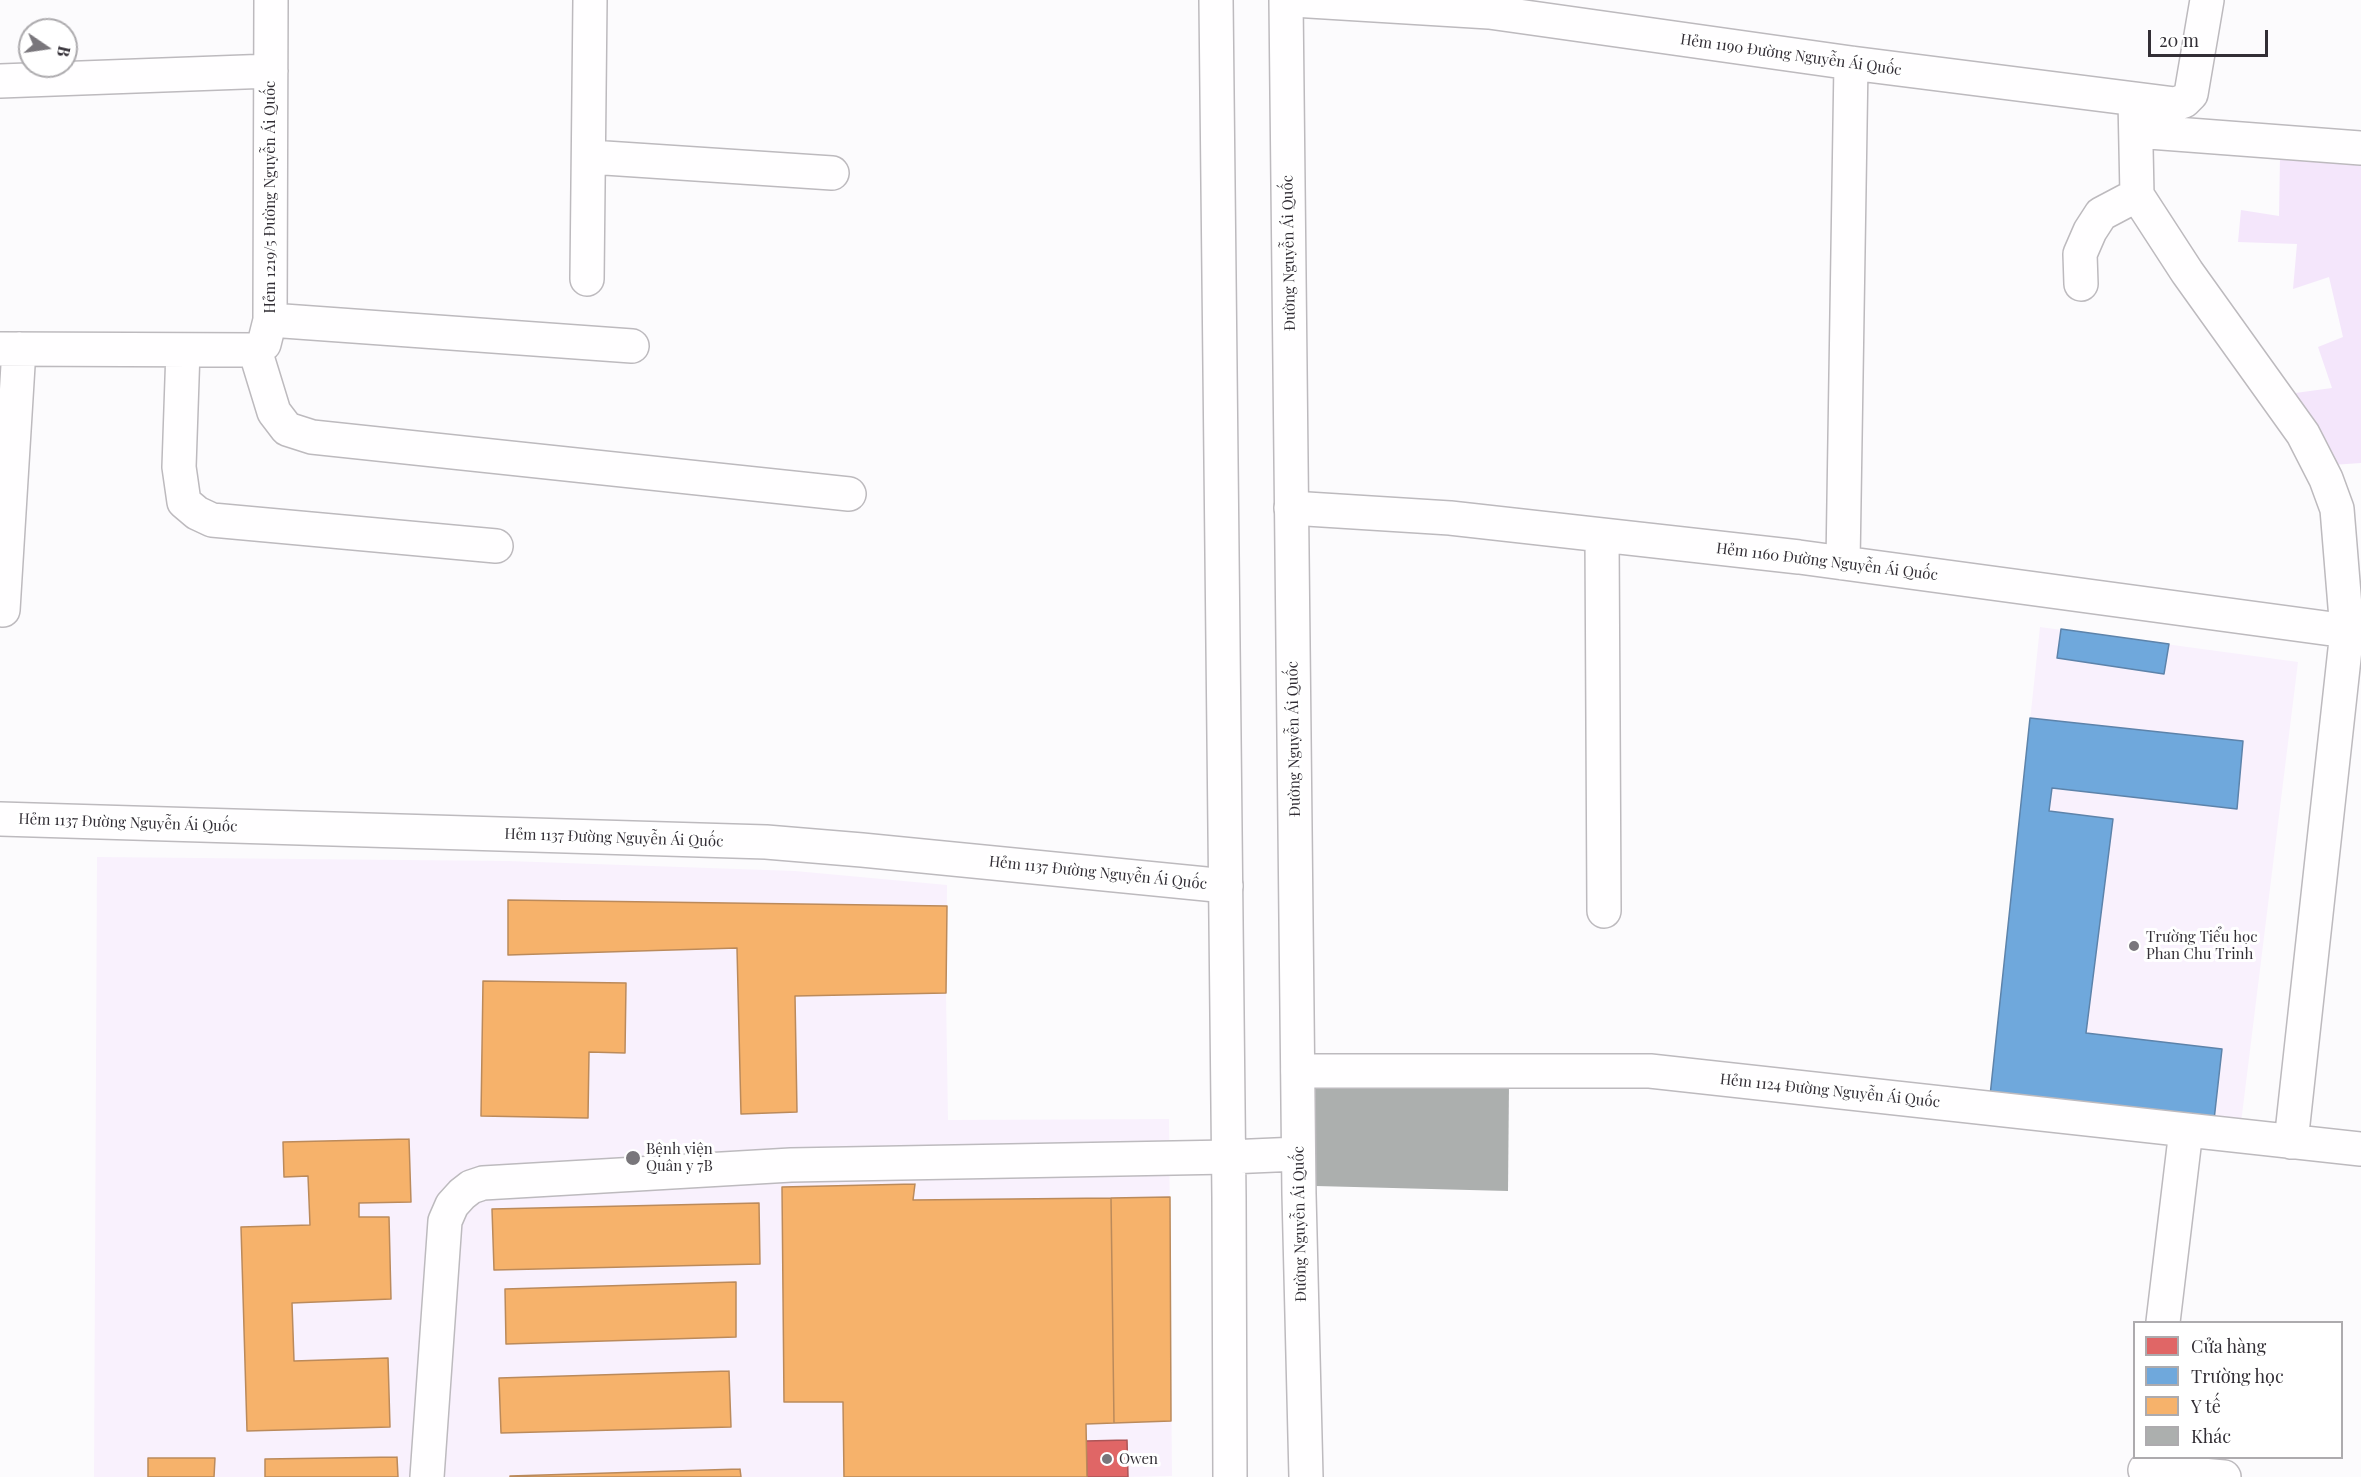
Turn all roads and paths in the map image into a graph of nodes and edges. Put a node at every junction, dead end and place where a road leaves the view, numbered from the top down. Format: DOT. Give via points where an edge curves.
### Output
graph roads {
  1 [pos="271,0"];
  2 [pos="590,0"];
  3 [pos="1216,0"];
  4 [pos="1286,0"];
  5 [pos="1293,0"];
  6 [pos="2207,0"];
  7 [pos="1502,7"];
  8 [pos="1851,63"];
  9 [pos="271,71"];
  10 [pos="0,81"];
  11 [pos="2136,115"];
  12 [pos="2361,148"];
  13 [pos="590,157"];
  14 [pos="832,173"];
  15 [pos="2137,195"];
  16 [pos="587,279"];
  17 [pos="2080,284"];
  18 [pos="270,320"];
  19 [pos="632,346"];
  20 [pos="9,349"];
  21 [pos="183,350"];
  22 [pos="255,350"];
  23 [pos="849,494"];
  24 [pos="1291,508"];
  25 [pos="1602,535"];
  26 [pos="496,546"];
  27 [pos="1843,563"];
  28 [pos="3,610"];
  29 [pos="2354,632"];
  30 [pos="0,819"];
  31 [pos="1226,886"];
  32 [pos="1604,911"];
  33 [pos="1298,1071"];
  34 [pos="2186,1130"];
  35 [pos="2291,1142"];
  36 [pos="2361,1149"];
  37 [pos="1298,1155"];
  38 [pos="1229,1157"];
  39 [pos="2163,1321"];
  40 [pos="2145,1468"];
  41 [pos="427,1477"];
  42 [pos="1230,1477"];
  43 [pos="1306,1477"];
  44 [pos="2223,1477"];
  1 -- 9 [label="street, Hẻm 1219/5 Đường Nguyễn Ái Quốc"];
  2 -- 13 [label="street"];
  3 -- 31 [label="street"];
  4 -- 24 [label="street, Đường Nguyễn Ái Quốc"];
  5 -- 7 [label="street, Hẻm 1190 Đường Nguyễn Ái Quốc"];
  6 -- 11 [label="street, Hẻm 1190 Đường Nguyễn Ái Quốc" via="2191,94 2184,102"];
  7 -- 8 [label="street, Hẻm 1190 Đường Nguyễn Ái Quốc"];
  8 -- 11 [label="street, Hẻm 1190 Đường Nguyễn Ái Quốc"];
  8 -- 27 [label="street"];
  9 -- 10 [label="street"];
  9 -- 18 [label="street, Hẻm 1219/5 Đường Nguyễn Ái Quốc"];
  11 -- 12 [label="street"];
  11 -- 15 [label="street"];
  13 -- 14 [label="street"];
  13 -- 16 [label="street"];
  15 -- 17 [label="street" via="2101,214 2090,231 2080,254"];
  15 -- 29 [label="street" via="2303,434 2326,479 2337,508"];
  18 -- 19 [label="street"];
  18 -- 22 [label="street, Hẻm 1219/5 Đường Nguyễn Ái Quốc" via="264,344"];
  20 -- 21 [label="street"];
  20 -- 28 [label="street"];
  21 -- 22 [label="street"];
  21 -- 26 [label="street" via="179,468 184,502 196,513 212,520"];
  22 -- 23 [label="street" via="274,412 287,429 312,437"];
  24 -- 25 [label="street, Hẻm 1160 Đường Nguyễn Ái Quốc" via="1429,516"];
  24 -- 33 [label="street, Đường Nguyễn Ái Quốc"];
  25 -- 27 [label="street, Hẻm 1160 Đường Nguyễn Ái Quốc"];
  25 -- 32 [label="street"];
  27 -- 29 [label="street, Hẻm 1160 Đường Nguyễn Ái Quốc"];
  29 -- 35 [label="street"];
  30 -- 31 [label="street, Hẻm 1137 Đường Nguyễn Ái Quốc" via="766,842"];
  31 -- 38 [label="street"];
  33 -- 34 [label="street, Hẻm 1124 Đường Nguyễn Ái Quốc" via="1650,1071"];
  33 -- 37 [label="street, Đường Nguyễn Ái Quốc"];
  34 -- 35 [label="street, Hẻm 1124 Đường Nguyễn Ái Quốc"];
  34 -- 39 [label="street"];
  35 -- 36 [label="street, Hẻm 1124 Đường Nguyễn Ái Quốc"];
  37 -- 38 [label="street"];
  37 -- 43 [label="street, Đường Nguyễn Ái Quốc"];
  38 -- 41 [label="street" via="791,1165 483,1183 471,1187 452,1205 445,1221"];
  38 -- 42 [label="street"];
  40 -- 44 [label="street"];
}
